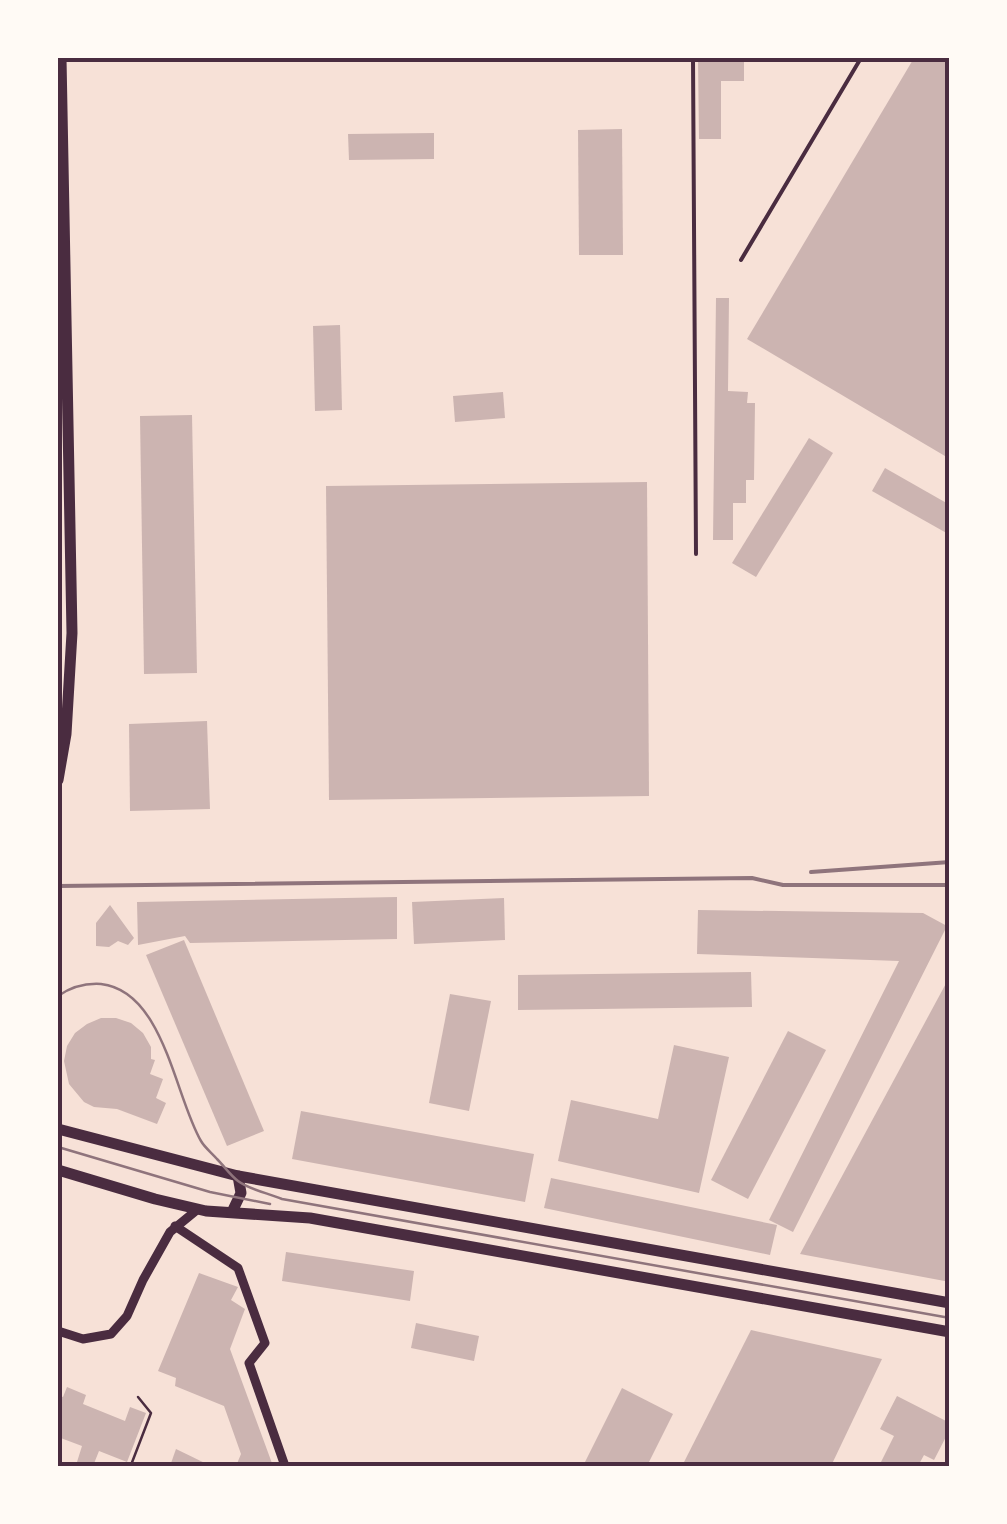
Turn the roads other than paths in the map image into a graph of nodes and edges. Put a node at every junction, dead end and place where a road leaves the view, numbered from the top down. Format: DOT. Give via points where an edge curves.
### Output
graph roads {
  1 [pos="693,58"];
  2 [pos="861,58"];
  3 [pos="60,63"];
  4 [pos="58,191"];
  5 [pos="63,211"];
  6 [pos="741,260"];
  7 [pos="62,372"];
  8 [pos="696,554"];
  9 [pos="58,780"];
  10 [pos="58,1128"];
  11 [pos="58,1170"];
  12 [pos="238,1176"];
  13 [pos="198,1209"];
  14 [pos="232,1212"];
  15 [pos="175,1226"];
  16 [pos="950,1303"];
  17 [pos="58,1331"];
  18 [pos="950,1332"];
  19 [pos="285,1466"];
  1 -- 8 [label="lane"];
  2 -- 6 [label="lane"];
  3 -- 5 [label="main road"];
  4 -- 5 [label="main road"];
  5 -- 7 [label="main road"];
  7 -- 9 [label="main road" via="72,634"];
  10 -- 12 [label="main road"];
  11 -- 13 [label="main road"];
  12 -- 14 [label="main road" via="241,1192"];
  12 -- 16 [label="main road"];
  13 -- 14 [label="main road"];
  13 -- 15 [label="street"];
  14 -- 18 [label="main road" via="310,1218"];
  15 -- 17 [label="street" via="128,1316 111,1334 83,1339"];
  15 -- 19 [label="street" via="238,1268 264,1343 249,1363"];
}
